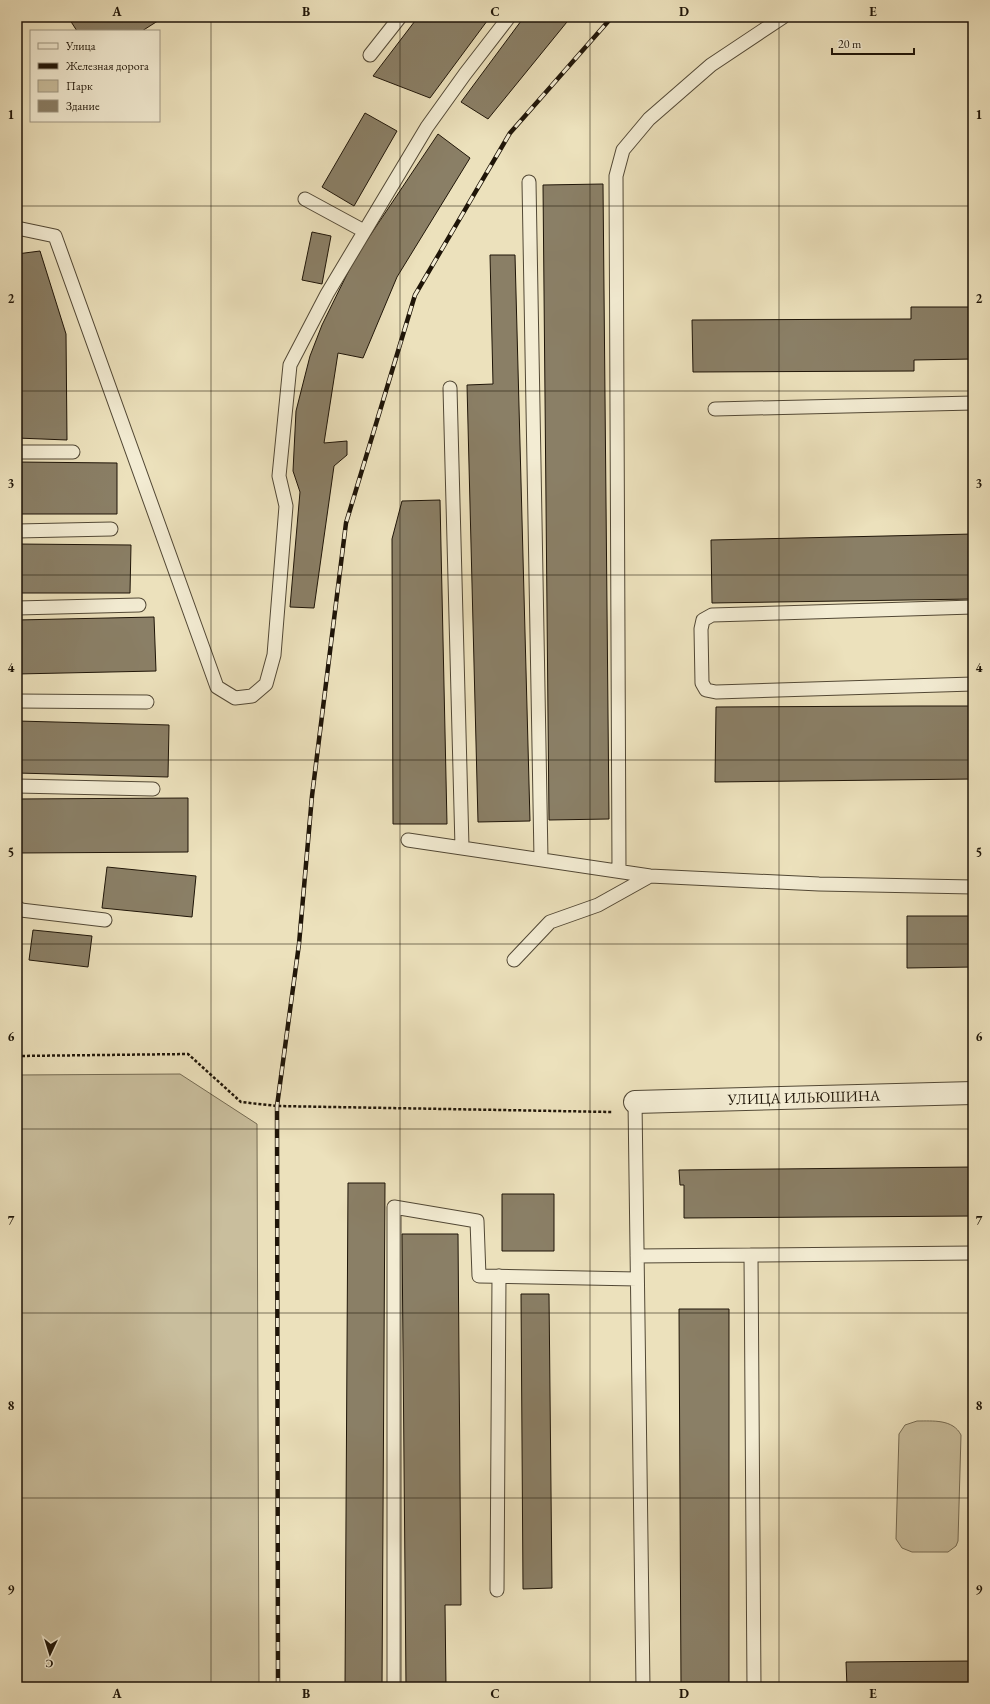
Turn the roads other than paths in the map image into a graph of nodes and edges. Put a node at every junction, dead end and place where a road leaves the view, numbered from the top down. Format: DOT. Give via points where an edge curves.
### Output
graph roads {
  1 [pos="400,17"];
  2 [pos="509,17"];
  3 [pos="783,17"];
  4 [pos="370,55"];
  5 [pos="529,182"];
  6 [pos="305,199"];
  7 [pos="17,228"];
  8 [pos="364,231"];
  9 [pos="450,388"];
  10 [pos="973,403"];
  11 [pos="714,409"];
  12 [pos="17,452"];
  13 [pos="73,452"];
  14 [pos="111,529"];
  15 [pos="17,531"];
  16 [pos="139,605"];
  17 [pos="973,607"];
  18 [pos="17,608"];
  19 [pos="973,684"];
  20 [pos="17,701"];
  21 [pos="147,702"];
  22 [pos="17,786"];
  23 [pos="153,789"];
  24 [pos="408,840"];
  25 [pos="462,848"];
  26 [pos="540,859"];
  27 [pos="619,871"];
  28 [pos="650,876"];
  29 [pos="973,887"];
  30 [pos="17,907"];
  31 [pos="105,920"];
  32 [pos="514,960"];
  33 [pos="973,1093"];
  34 [pos="635,1102"];
  35 [pos="973,1253"];
  36 [pos="751,1255"];
  37 [pos="637,1256"];
  38 [pos="499,1276"];
  39 [pos="638,1279"];
  40 [pos="497,1590"];
  41 [pos="394,1687"];
  42 [pos="643,1687"];
  43 [pos="754,1687"];
  1 -- 4 [label="lane"];
  2 -- 8 [label="lane" via="427,127"];
  3 -- 27 [label="lane" via="711,65 649,120 623,150 616,176"];
  5 -- 26 [label="lane"];
  6 -- 8 [label="lane"];
  7 -- 8 [label="lane" via="55,236 217,686 235,698 252,696 266,684 274,655 286,506 279,476 290,364"];
  9 -- 25 [label="lane"];
  10 -- 11 [label="lane"];
  12 -- 13 [label="lane"];
  14 -- 15 [label="lane"];
  16 -- 18 [label="lane"];
  17 -- 19 [label="lane" via="712,615 703,620 701,644 702,683 706,690 716,692"];
  20 -- 21 [label="lane"];
  22 -- 23 [label="lane"];
  24 -- 25 [label="lane"];
  25 -- 26 [label="lane"];
  26 -- 27 [label="lane"];
  27 -- 28 [label="lane"];
  28 -- 29 [label="lane" via="819,884"];
  28 -- 32 [label="lane" via="598,905 550,922"];
  30 -- 31 [label="lane" via="21,910"];
  33 -- 34 [label="street, УЛИЦА ИЛЬЮШИНА"];
  34 -- 37 [label="lane"];
  35 -- 36 [label="lane"];
  36 -- 37 [label="lane"];
  36 -- 43 [label="lane"];
  37 -- 39 [label="lane"];
  38 -- 39 [label="lane"];
  38 -- 40 [label="lane"];
  38 -- 41 [label="lane" via="479,1276 477,1221 394,1207"];
  39 -- 42 [label="lane"];
}
